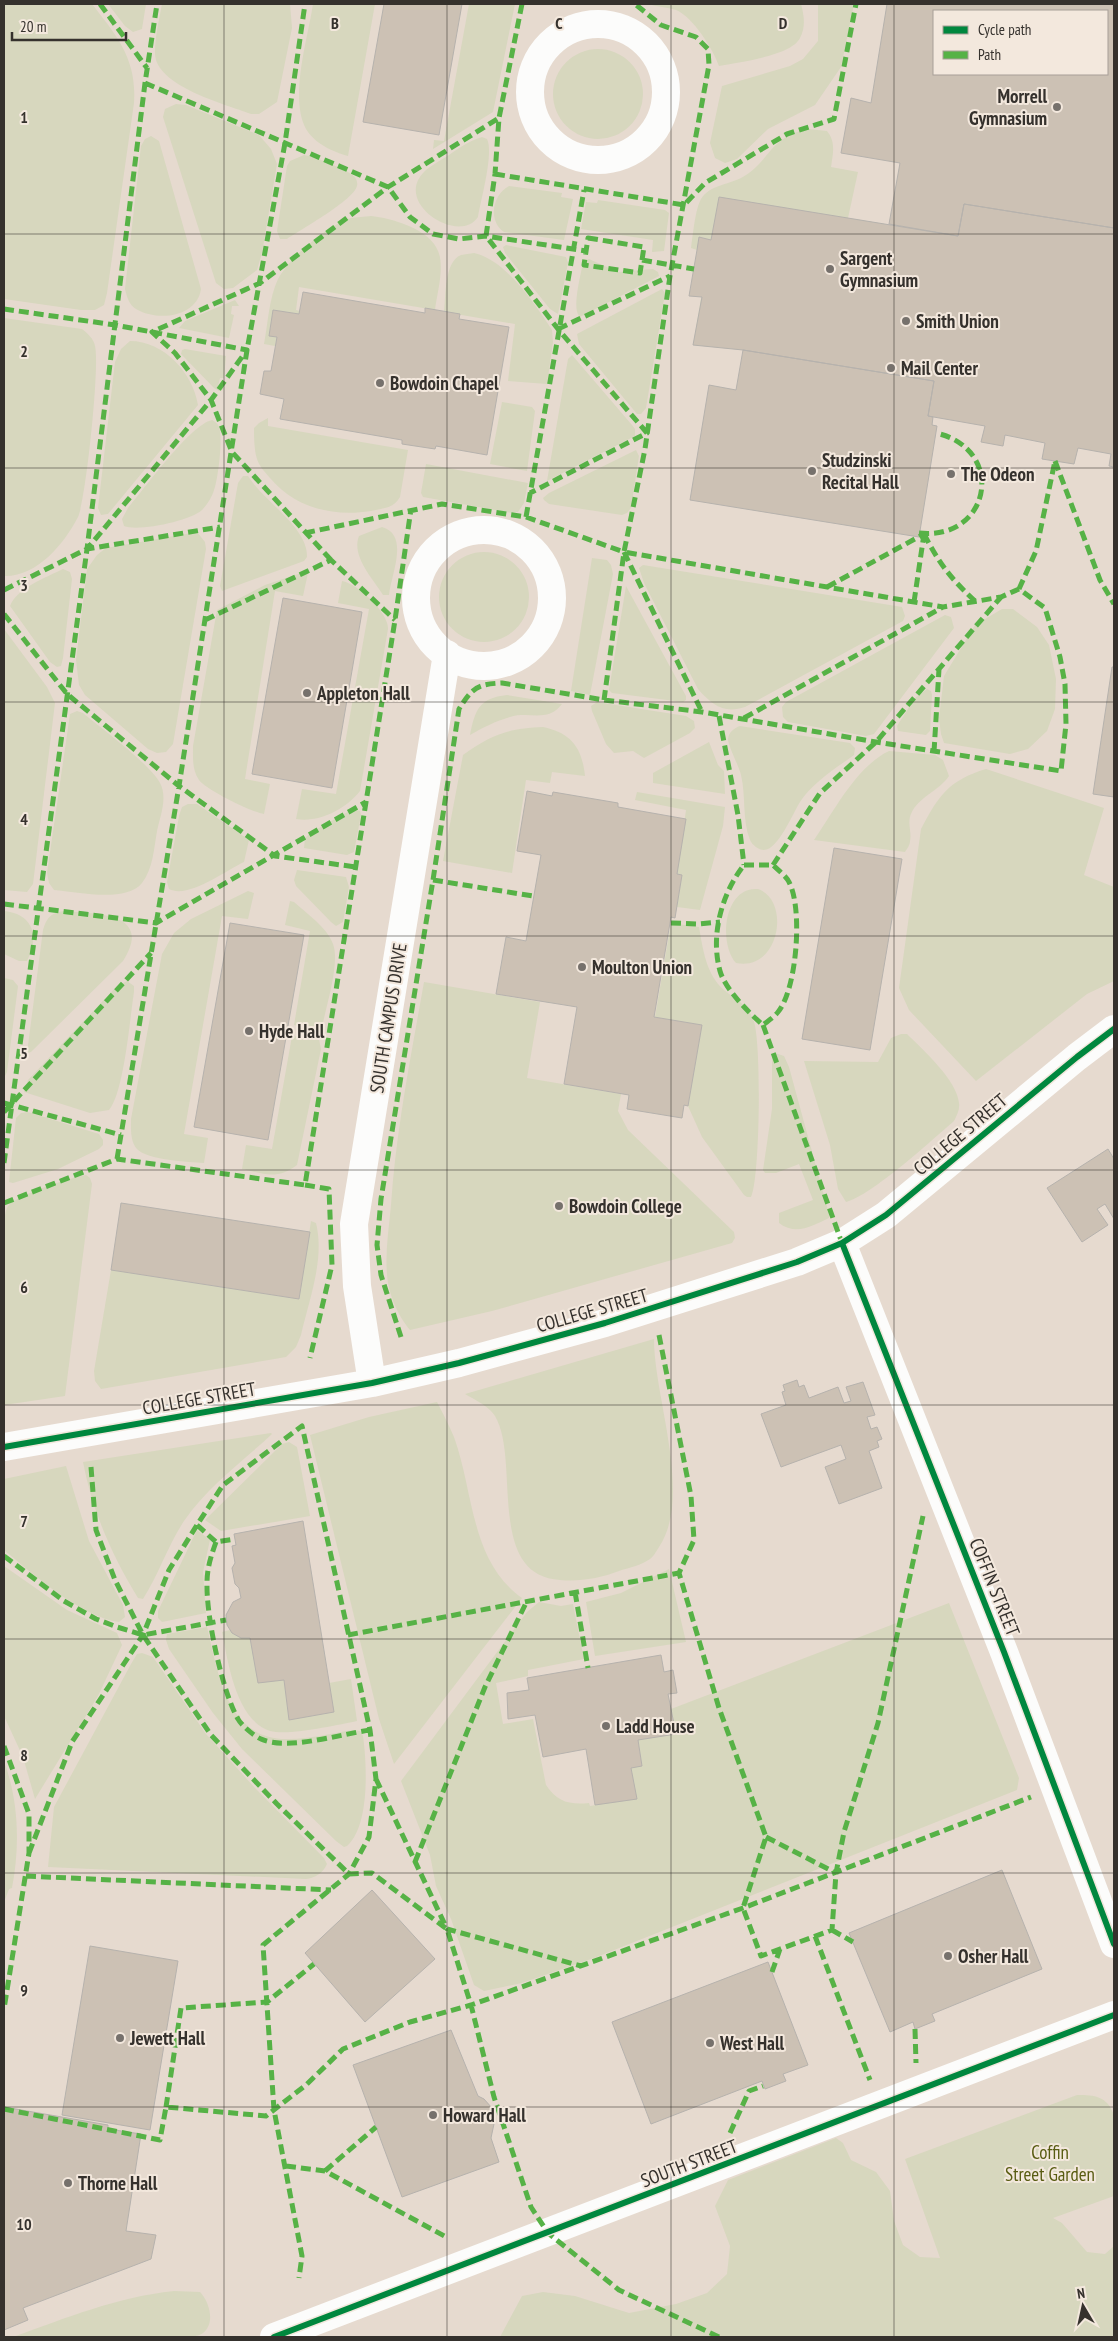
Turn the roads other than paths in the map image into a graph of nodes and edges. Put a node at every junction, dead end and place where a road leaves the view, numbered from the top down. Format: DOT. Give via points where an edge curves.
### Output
graph roads {
  1 [pos="589,15"];
  2 [pos="446,654"];
  3 [pos="1114,1029"];
  4 [pos="842,1243"];
  5 [pos="372,1383"];
  6 [pos="4,1447"];
  7 [pos="1114,1944"];
  8 [pos="1114,2015"];
  9 [pos="274,2337"];
  1 -- 1 [label="street" via="541,54 532,75 530,97 535,119 547,138 565,152 586,160 608,160 630,152 648,139 660,120 666,99 664,76 656,56 640,39 621,28 599,24"];
  2 -- 2 [label="street" via="472,665 494,665 516,658 534,645 546,626 552,604 551,589 542,561 526,544 507,533 485,530 463,533 443,543 428,560 418,580 416,603 421,624 433,643"];
  2 -- 5 [label="street, SOUTH CAMPUS DRIVE" via="354,1224 357,1286"];
  3 -- 4 [label="street, COLLEGE STREET" via="886,1214"];
  4 -- 5 [label="street, COLLEGE STREET" via="797,1262 605,1323"];
  4 -- 7 [label="street, COFFIN STREET" via="1004,1652"];
  5 -- 6 [label="street, COLLEGE STREET"];
  8 -- 9 [label="street, SOUTH STREET"];
}
